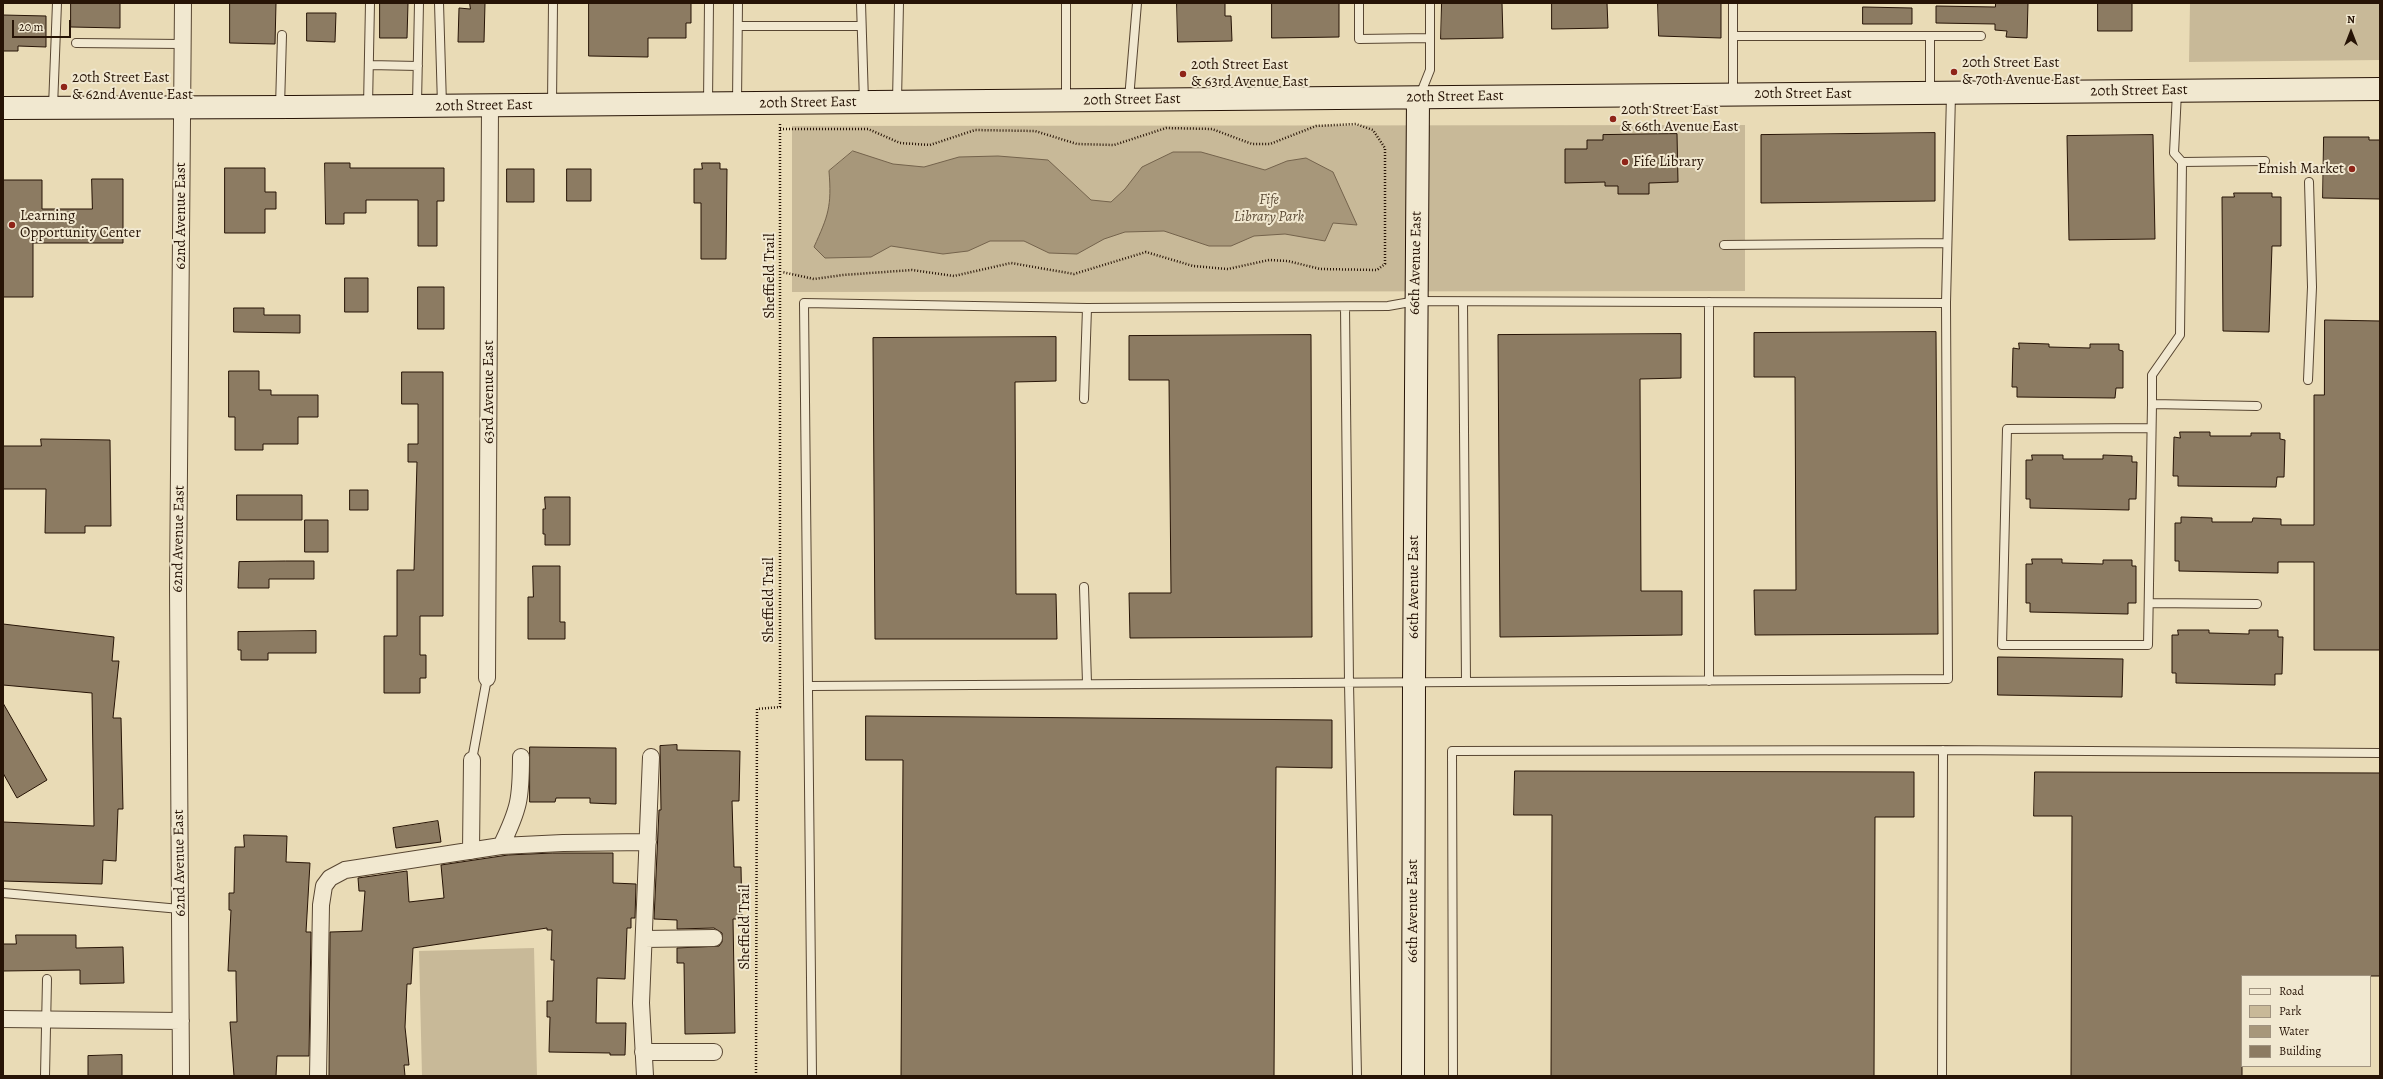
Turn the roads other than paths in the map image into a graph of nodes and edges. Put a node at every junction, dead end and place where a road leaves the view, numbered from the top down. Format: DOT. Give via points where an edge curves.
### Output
graph roads {
  1 [pos="57,3"];
  2 [pos="183,3"];
  3 [pos="370,3"];
  4 [pos="419,3"];
  5 [pos="439,3"];
  6 [pos="553,3"];
  7 [pos="709,3"];
  8 [pos="738,3"];
  9 [pos="861,3"];
  10 [pos="899,3"];
  11 [pos="1066,3"];
  12 [pos="1138,3"];
  13 [pos="1359,3"];
  14 [pos="1430,3"];
  15 [pos="1733,3"];
  16 [pos="739,26"];
  17 [pos="861,26"];
  18 [pos="282,35"];
  19 [pos="1733,36"];
  20 [pos="1930,36"];
  21 [pos="1981,36"];
  22 [pos="1430,38"];
  23 [pos="76,43"];
  24 [pos="182,44"];
  25 [pos="369,65"];
  26 [pos="418,66"];
  27 [pos="2380,89"];
  28 [pos="2177,91"];
  29 [pos="1941,93"];
  30 [pos="1733,95"];
  31 [pos="1418,98"];
  32 [pos="1129,100"];
  33 [pos="1066,101"];
  34 [pos="864,102"];
  35 [pos="897,102"];
  36 [pos="708,104"];
  37 [pos="737,104"];
  38 [pos="552,105"];
  39 [pos="417,106"];
  40 [pos="442,106"];
  41 [pos="490,106"];
  42 [pos="53,107"];
  43 [pos="280,107"];
  44 [pos="368,107"];
  45 [pos="3,108"];
  46 [pos="181,108"];
  47 [pos="2265,161"];
  48 [pos="2182,162"];
  49 [pos="2309,182"];
  50 [pos="1947,243"];
  51 [pos="1724,245"];
  52 [pos="1416,301"];
  53 [pos="1463,302"];
  54 [pos="1709,302"];
  55 [pos="1946,303"];
  56 [pos="1345,307"];
  57 [pos="1086,308"];
  58 [pos="2308,380"];
  59 [pos="1084,399"];
  60 [pos="2152,404"];
  61 [pos="2257,406"];
  62 [pos="2151,428"];
  63 [pos="1084,587"];
  64 [pos="2149,603"];
  65 [pos="2258,604"];
  66 [pos="487,678"];
  67 [pos="1709,681"];
  68 [pos="1466,682"];
  69 [pos="1087,683"];
  70 [pos="1349,683"];
  71 [pos="1414,683"];
  72 [pos="810,686"];
  73 [pos="1943,750"];
  74 [pos="2380,754"];
  75 [pos="651,757"];
  76 [pos="521,758"];
  77 [pos="472,760"];
  78 [pos="648,842"];
  79 [pos="501,846"];
  80 [pos="471,851"];
  81 [pos="3,893"];
  82 [pos="180,909"];
  83 [pos="714,938"];
  84 [pos="644,939"];
  85 [pos="47,979"];
  86 [pos="3,1019"];
  87 [pos="46,1020"];
  88 [pos="181,1021"];
  89 [pos="644,1052"];
  90 [pos="714,1052"];
  91 [pos="45,1076"];
  92 [pos="181,1076"];
  93 [pos="318,1076"];
  94 [pos="645,1076"];
  95 [pos="812,1076"];
  96 [pos="1357,1076"];
  97 [pos="1413,1076"];
  98 [pos="1453,1076"];
  99 [pos="1942,1076"];
  1 -- 42 [label="lane"];
  2 -- 24 [label="street, 62nd Avenue East"];
  3 -- 25 [label="lane"];
  4 -- 26 [label="lane"];
  5 -- 40 [label="lane"];
  6 -- 38 [label="lane"];
  7 -- 36 [label="lane"];
  8 -- 16 [label="lane"];
  9 -- 17 [label="lane"];
  10 -- 35 [label="lane"];
  11 -- 33 [label="lane"];
  12 -- 32 [label="lane"];
  13 -- 22 [label="lane" via="1360,38"];
  14 -- 22 [label="lane"];
  15 -- 19 [label="lane"];
  16 -- 17 [label="lane"];
  16 -- 37 [label="lane"];
  17 -- 34 [label="lane"];
  18 -- 43 [label="lane"];
  19 -- 20 [label="lane"];
  19 -- 30 [label="lane"];
  20 -- 21 [label="lane"];
  20 -- 29 [label="lane"];
  22 -- 31 [label="lane" via="1430,70"];
  23 -- 24 [label="lane"];
  24 -- 46 [label="street, 62nd Avenue East"];
  25 -- 26 [label="lane"];
  25 -- 44 [label="lane"];
  26 -- 39 [label="lane"];
  27 -- 28 [label="main road, 20th Street East"];
  28 -- 29 [label="main road, 20th Street East"];
  28 -- 48 [label="lane" via="2174,153"];
  29 -- 30 [label="main road, 20th Street East"];
  29 -- 50 [label="lane"];
  30 -- 31 [label="main road, 20th Street East"];
  31 -- 32 [label="main road, 20th Street East"];
  31 -- 52 [label="main road, 66th Avenue East"];
  32 -- 33 [label="main road, 20th Street East"];
  33 -- 35 [label="main road, 20th Street East"];
  34 -- 35 [label="main road, 20th Street East"];
  34 -- 37 [label="main road, 20th Street East"];
  36 -- 37 [label="main road, 20th Street East"];
  36 -- 38 [label="main road, 20th Street East"];
  38 -- 41 [label="main road, 20th Street East"];
  39 -- 40 [label="main road, 20th Street East"];
  39 -- 44 [label="main road, 20th Street East"];
  40 -- 41 [label="main road, 20th Street East"];
  41 -- 66 [label="street, 63rd Avenue East"];
  42 -- 45 [label="main road, 20th Street East"];
  42 -- 46 [label="main road, 20th Street East"];
  43 -- 44 [label="main road, 20th Street East"];
  43 -- 46 [label="main road, 20th Street East"];
  46 -- 82 [label="street, 62nd Avenue East" via="178,587"];
  47 -- 48 [label="lane"];
  48 -- 60 [label="lane" via="2180,335 2152,375"];
  49 -- 58 [label="lane" via="2312,287"];
  50 -- 51 [label="lane"];
  50 -- 55 [label="lane"];
  52 -- 53 [label="lane"];
  52 -- 56 [label="lane" via="1388,306"];
  52 -- 71 [label="main road, 66th Avenue East"];
  53 -- 54 [label="lane"];
  53 -- 68 [label="lane"];
  54 -- 55 [label="lane"];
  54 -- 67 [label="lane"];
  55 -- 67 [label="lane" via="1948,679"];
  56 -- 57 [label="lane"];
  56 -- 70 [label="lane"];
  57 -- 59 [label="lane"];
  57 -- 72 [label="lane" via="804,303"];
  60 -- 61 [label="lane"];
  60 -- 62 [label="lane"];
  62 -- 64 [label="lane"];
  62 -- 64 [label="lane" via="2008,429 2002,645 2148,645"];
  63 -- 69 [label="lane"];
  64 -- 65 [label="lane"];
  66 -- 77 [label="lane"];
  67 -- 68 [label="lane"];
  68 -- 71 [label="lane"];
  69 -- 70 [label="lane"];
  69 -- 72 [label="lane"];
  70 -- 71 [label="lane"];
  70 -- 96 [label="lane"];
  71 -- 97 [label="main road, 66th Avenue East"];
  72 -- 95 [label="lane"];
  73 -- 74 [label="lane"];
  73 -- 98 [label="lane" via="1452,751"];
  73 -- 99 [label="lane"];
  75 -- 78 [label="street"];
  76 -- 79 [label="street" via="519,805"];
  77 -- 80 [label="street"];
  78 -- 79 [label="street"];
  78 -- 84 [label="street"];
  79 -- 80 [label="street"];
  80 -- 93 [label="street" via="345,870 330,878 324,886 321,905"];
  81 -- 82 [label="lane"];
  82 -- 88 [label="street, 62nd Avenue East"];
  83 -- 84 [label="street"];
  84 -- 89 [label="street" via="641,1002"];
  85 -- 87 [label="lane"];
  86 -- 87 [label="street"];
  87 -- 88 [label="street"];
  87 -- 91 [label="lane"];
  88 -- 92 [label="street, 62nd Avenue East"];
  89 -- 90 [label="street"];
  89 -- 94 [label="street"];
}
